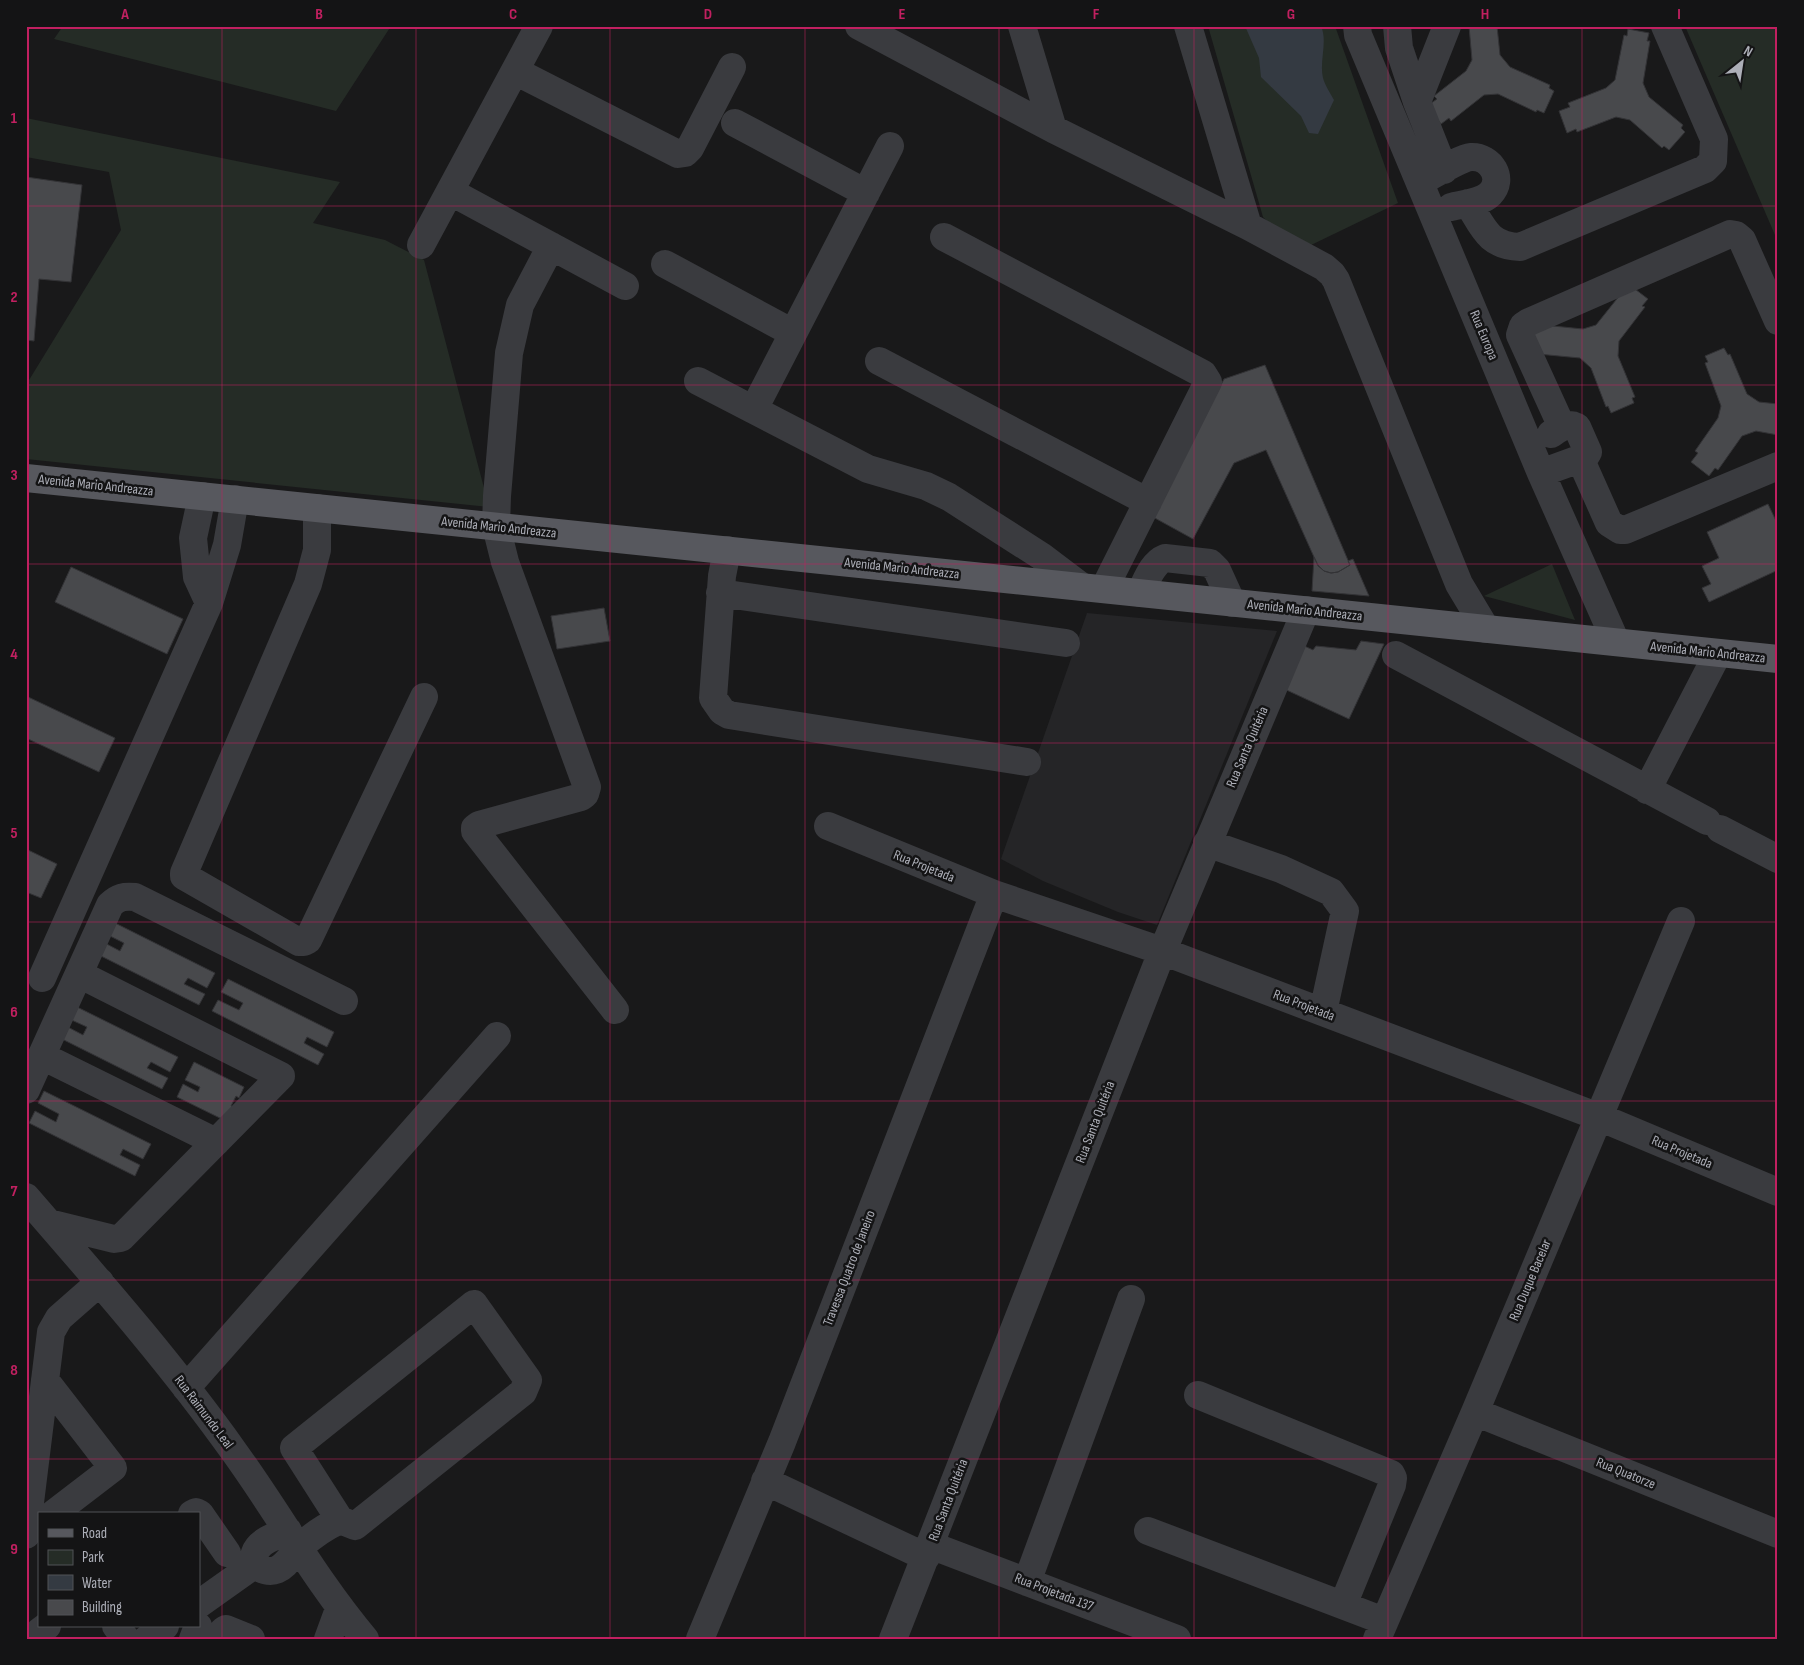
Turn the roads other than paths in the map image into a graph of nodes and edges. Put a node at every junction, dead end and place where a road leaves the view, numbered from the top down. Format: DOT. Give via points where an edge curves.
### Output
graph roads {
  1 [pos="539,26"];
  2 [pos="859,26"];
  3 [pos="1022,26"];
  4 [pos="1188,26"];
  5 [pos="1356,26"];
  6 [pos="1397,26"];
  7 [pos="1447,26"];
  8 [pos="1665,26"];
  9 [pos="732,67"];
  10 [pos="515,71"];
  11 [pos="1418,102"];
  12 [pos="735,123"];
  13 [pos="1053,129"];
  14 [pos="890,146"];
  15 [pos="1433,175"];
  16 [pos="451,192"];
  17 [pos="866,193"];
  18 [pos="1450,208"];
  19 [pos="1248,226"];
  20 [pos="944,237"];
  21 [pos="421,245"];
  22 [pos="551,246"];
  23 [pos="665,264"];
  24 [pos="625,286"];
  25 [pos="1778,320"];
  26 [pos="793,333"];
  27 [pos="879,361"];
  28 [pos="698,381"];
  29 [pos="754,409"];
  30 [pos="1546,436"];
  31 [pos="1561,466"];
  32 [pos="1778,466"];
  33 [pos="26,478"];
  34 [pos="202,496"];
  35 [pos="234,499"];
  36 [pos="1148,502"];
  37 [pos="316,508"];
  38 [pos="496,526"];
  39 [pos="727,550"];
  40 [pos="1093,588"];
  41 [pos="720,593"];
  42 [pos="1140,593"];
  43 [pos="209,603"];
  44 [pos="1232,603"];
  45 [pos="1306,610"];
  46 [pos="1486,629"];
  47 [pos="1616,642"];
  48 [pos="1066,643"];
  49 [pos="1718,653"];
  50 [pos="1396,655"];
  51 [pos="1778,659"];
  52 [pos="424,697"];
  53 [pos="1027,762"];
  54 [pos="1647,790"];
  55 [pos="828,826"];
  56 [pos="1207,843"];
  57 [pos="1778,859"];
  58 [pos="994,894"];
  59 [pos="1681,921"];
  60 [pos="1162,950"];
  61 [pos="79,974"];
  62 [pos="42,978"];
  63 [pos="344,1001"];
  64 [pos="615,1010"];
  65 [pos="1323,1012"];
  66 [pos="497,1036"];
  67 [pos="42,1056"];
  68 [pos="26,1090"];
  69 [pos="1599,1117"];
  70 [pos="216,1142"];
  71 [pos="1778,1192"];
  72 [pos="26,1197"];
  73 [pos="49,1223"];
  74 [pos="100,1282"];
  75 [pos="1131,1299"];
  76 [pos="45,1380"];
  77 [pos="186,1388"];
  78 [pos="1198,1395"];
  79 [pos="1475,1412"];
  80 [pos="765,1482"];
  81 [pos="56,1512"];
  82 [pos="200,1514"];
  83 [pos="340,1520"];
  84 [pos="38,1526"];
  85 [pos="1148,1531"];
  86 [pos="1778,1534"];
  87 [pos="26,1535"];
  88 [pos="294,1539"];
  89 [pos="928,1551"];
  90 [pos="226,1554"];
  91 [pos="1027,1582"];
  92 [pos="204,1601"];
  93 [pos="1342,1605"];
  94 [pos="339,1609"];
  95 [pos="200,1617"];
  96 [pos="44,1628"];
  97 [pos="118,1628"];
  98 [pos="162,1628"];
  99 [pos="1381,1630"];
  100 [pos="35,1639"];
  101 [pos="126,1639"];
  102 [pos="147,1639"];
  103 [pos="220,1639"];
  104 [pos="251,1639"];
  105 [pos="328,1639"];
  106 [pos="364,1639"];
  107 [pos="700,1639"];
  108 [pos="894,1639"];
  109 [pos="1178,1639"];
  1 -- 10 [label="street"];
  2 -- 13 [label="street"];
  3 -- 13 [label="street"];
  4 -- 19 [label="street"];
  5 -- 15 [label="street, Rua Europa"];
  6 -- 11 [label="street" via="1399,48"];
  7 -- 11 [label="street"];
  8 -- 18 [label="street" via="1714,139 1713,161 1705,168 1520,247 1498,243"];
  9 -- 10 [label="street" via="685,154 678,154"];
  10 -- 16 [label="street"];
  11 -- 15 [label="street"];
  12 -- 17 [label="street"];
  13 -- 19 [label="street"];
  14 -- 17 [label="street"];
  15 -- 18 [label="street, Rua Europa"];
  15 -- 18 [label="street" via="1472,157 1491,165 1496,171 1494,189 1485,198"];
  16 -- 21 [label="street"];
  16 -- 22 [label="street"];
  17 -- 26 [label="street"];
  18 -- 30 [label="street, Rua Europa"];
  19 -- 46 [label="street" via="1324,267 1336,280 1460,584"];
  20 -- 36 [label="street" via="1203,374 1208,382"];
  22 -- 24 [label="street"];
  22 -- 38 [label="street" via="520,305 509,353"];
  23 -- 26 [label="street"];
  25 -- 30 [label="street" via="1742,240 1730,234 1529,322 1523,326 1520,335"];
  26 -- 29 [label="street"];
  27 -- 36 [label="street"];
  28 -- 29 [label="street"];
  29 -- 40 [label="street" via="868,469 949,496"];
  30 -- 31 [label="street, Rua Europa"];
  30 -- 31 [label="street" via="1572,424 1577,427 1588,452 1585,457"];
  31 -- 32 [label="street" via="1609,523 1620,530"];
  31 -- 47 [label="street, Rua Europa"];
  33 -- 34 [label="main road, Avenida Mario Andreazza"];
  34 -- 35 [label="main road, Avenida Mario Andreazza"];
  34 -- 43 [label="street" via="193,538 197,577"];
  35 -- 37 [label="main road, Avenida Mario Andreazza"];
  35 -- 43 [label="street" via="227,545"];
  36 -- 40 [label="street"];
  37 -- 38 [label="main road, Avenida Mario Andreazza"];
  37 -- 52 [label="street" via="317,550 308,584 184,876 299,942 308,940"];
  38 -- 39 [label="main road, Avenida Mario Andreazza"];
  38 -- 64 [label="street" via="505,562 587,787 581,797 479,825 475,832"];
  39 -- 40 [label="main road, Avenida Mario Andreazza"];
  39 -- 41 [label="street"];
  40 -- 42 [label="main road, Avenida Mario Andreazza"];
  41 -- 48 [label="street"];
  41 -- 53 [label="street" via="713,698 729,715"];
  42 -- 44 [label="main road, Avenida Mario Andreazza"];
  42 -- 44 [label="street" via="1149,575 1165,558 1210,563 1217,570"];
  43 -- 62 [label="street"];
  44 -- 45 [label="main road, Avenida Mario Andreazza"];
  45 -- 46 [label="main road, Avenida Mario Andreazza"];
  45 -- 56 [label="street, Rua Santa Quitéria"];
  46 -- 47 [label="main road, Avenida Mario Andreazza"];
  47 -- 49 [label="main road, Avenida Mario Andreazza"];
  49 -- 51 [label="main road, Avenida Mario Andreazza"];
  49 -- 54 [label="street"];
  50 -- 54 [label="street"];
  54 -- 57 [label="street"];
  55 -- 58 [label="street, Rua Projetada"];
  56 -- 60 [label="street, Rua Santa Quitéria"];
  56 -- 65 [label="street" via="1281,869 1331,892 1345,911"];
  58 -- 60 [label="street, Rua Projetada"];
  58 -- 80 [label="street, Travessa Quatro de Janeiro"];
  59 -- 69 [label="street, Rua Duque Bacelar"];
  60 -- 65 [label="street, Rua Projetada"];
  60 -- 89 [label="street, Rua Santa Quitéria"];
  61 -- 63 [label="street" via="110,905 124,896 135,897"];
  61 -- 67 [label="street"];
  61 -- 70 [label="street" via="281,1076"];
  65 -- 69 [label="street, Rua Projetada"];
  66 -- 77 [label="street"];
  67 -- 68 [label="street"];
  67 -- 70 [label="street"];
  69 -- 71 [label="street, Rua Projetada"];
  69 -- 79 [label="street, Rua Duque Bacelar"];
  70 -- 73 [label="street" via="121,1238"];
  72 -- 73 [label="street, Rua Raimundo Leal"];
  73 -- 74 [label="street, Rua Raimundo Leal"];
  74 -- 76 [label="street" via="53,1326"];
  74 -- 77 [label="street, Rua Raimundo Leal"];
  75 -- 91 [label="street"];
  76 -- 81 [label="street" via="113,1467"];
  76 -- 87 [label="street"];
  77 -- 88 [label="street, Rua Raimundo Leal" via="235,1452"];
  78 -- 93 [label="street" via="1390,1474 1393,1478"];
  79 -- 86 [label="street, Rua Quatorze"];
  79 -- 99 [label="street, Rua Duque Bacelar"];
  80 -- 89 [label="street, Rua Projetada 137"];
  80 -- 107 [label="street, Travessa Quatro de Janeiro"];
  82 -- 90 [label="street"];
  83 -- 83 [label="street" via="355,1526 523,1392 528,1380 474,1304 294,1448"];
  83 -- 88 [label="street"];
  84 -- 87 [label="street"];
  85 -- 93 [label="street"];
  88 -- 92 [label="street" via="275,1535 263,1543 254,1553 254,1565"];
  88 -- 94 [label="street, Rua Raimundo Leal"];
  89 -- 91 [label="street, Rua Projetada 137"];
  89 -- 108 [label="street, Rua Santa Quitéria"];
  91 -- 109 [label="street, Rua Projetada 137"];
  92 -- 95 [label="street"];
  93 -- 99 [label="street"];
  94 -- 105 [label="street"];
  94 -- 106 [label="street, Rua Raimundo Leal"];
  96 -- 100 [label="street"];
  97 -- 101 [label="street"];
  98 -- 102 [label="street"];
  103 -- 104 [label="street" via="226,1629"];
}
